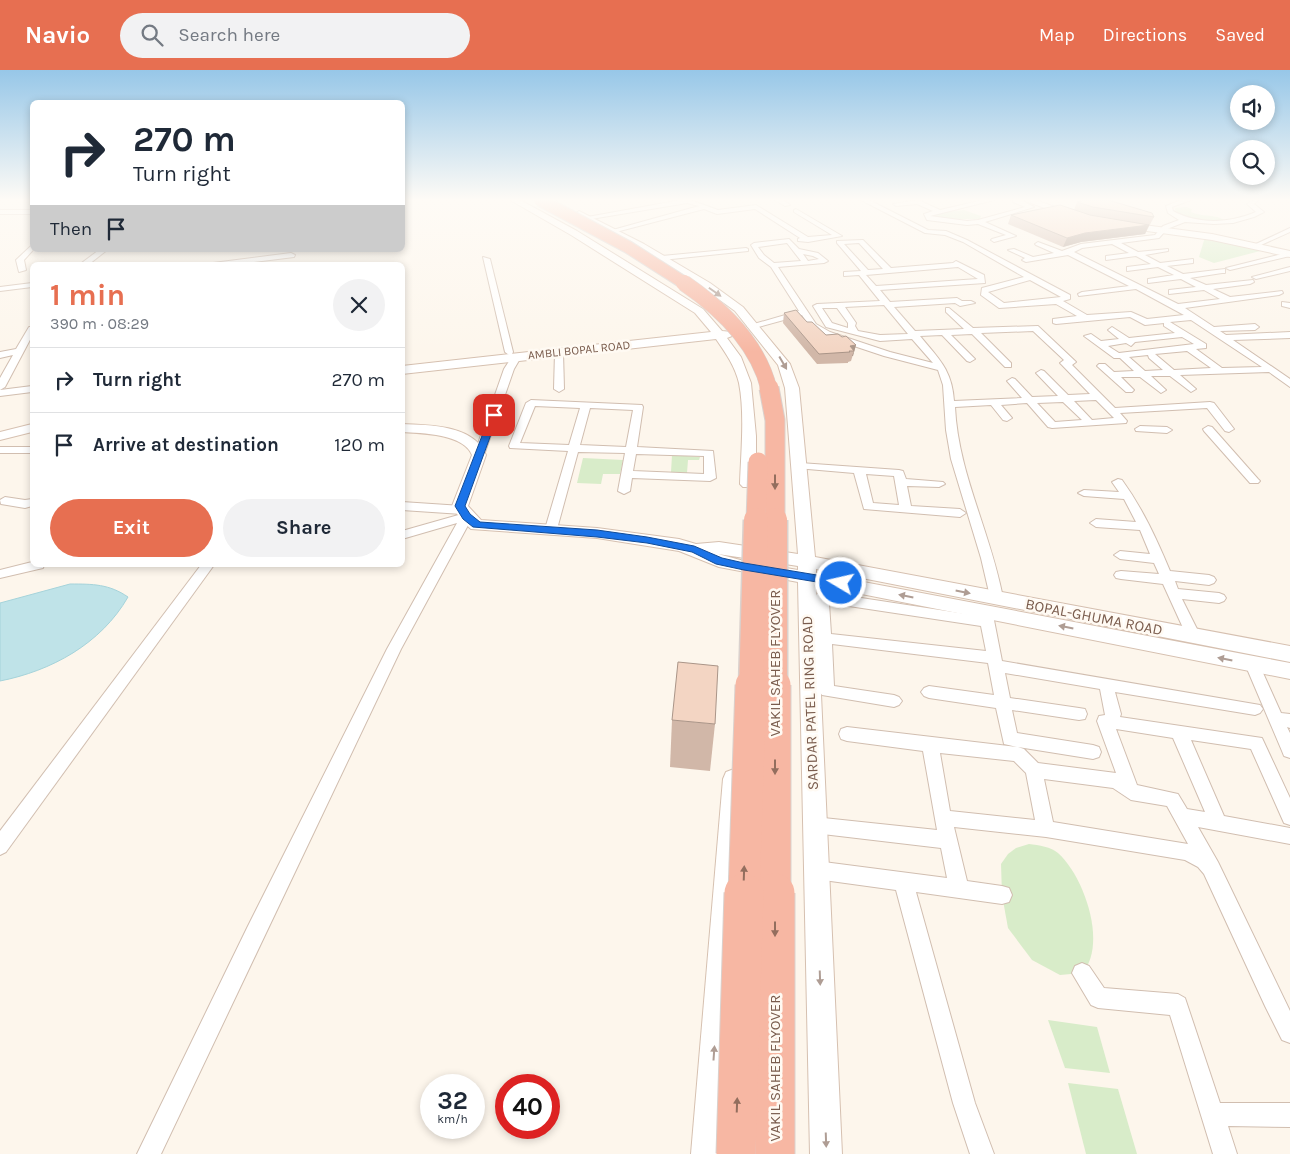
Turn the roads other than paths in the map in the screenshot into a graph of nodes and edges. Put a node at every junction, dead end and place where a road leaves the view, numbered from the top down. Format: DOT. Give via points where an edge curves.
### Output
graph roads {
  1 [pos="29,251"];
  2 [pos="602,251"];
  3 [pos="613,251"];
  4 [pos="628,251"];
  5 [pos="632,251"];
  6 [pos="649,251"];
  7 [pos="740,251"];
  8 [pos="756,251"];
  9 [pos="799,251"];
  10 [pos="808,251"];
  11 [pos="845,251"];
  12 [pos="870,251"];
  13 [pos="980,251"];
  14 [pos="1013,251"];
  15 [pos="1054,251"];
  16 [pos="1130,251"];
  17 [pos="1162,251"];
  18 [pos="1277,251"];
  19 [pos="100,252"];
  20 [pos="1071,252"];
  21 [pos="1060,253"];
  22 [pos="1290,253"];
  23 [pos="1137,254"];
  24 [pos="291,255"];
  25 [pos="609,255"];
  26 [pos="662,258"];
  27 [pos="1109,258"];
  28 [pos="486,259"];
  29 [pos="1190,261"];
  30 [pos="87,262"];
  31 [pos="236,262"];
  32 [pos="806,263"];
  33 [pos="772,265"];
  34 [pos="1159,265"];
  35 [pos="1130,269"];
  36 [pos="22,270"];
  37 [pos="889,271"];
  38 [pos="1288,271"];
  39 [pos="864,272"];
  40 [pos="847,274"];
  41 [pos="1181,276"];
  42 [pos="1031,277"];
  43 [pos="1151,281"];
  44 [pos="940,284"];
  45 [pos="30,285"];
  46 [pos="919,285"];
  47 [pos="897,287"];
  48 [pos="1135,287"];
  49 [pos="874,288"];
  50 [pos="1204,288"];
  51 [pos="0,289"];
  52 [pos="1172,292"];
  53 [pos="1082,294"];
  54 [pos="1279,294"];
  55 [pos="958,300"];
  56 [pos="1057,300"];
  57 [pos="1229,300"];
  58 [pos="935,302"];
  59 [pos="914,303"];
  60 [pos="971,303"];
  61 [pos="887,304"];
  62 [pos="839,305"];
  63 [pos="1177,307"];
  64 [pos="949,310"];
  65 [pos="804,313"];
  66 [pos="1086,318"];
  67 [pos="1192,318"];
  68 [pos="1056,322"];
  69 [pos="1167,324"];
  70 [pos="1255,327"];
  71 [pos="754,329"];
  72 [pos="1112,330"];
  73 [pos="1144,330"];
  74 [pos="972,331"];
  75 [pos="1212,331"];
  76 [pos="944,332"];
  77 [pos="30,333"];
  78 [pos="716,333"];
  79 [pos="855,333"];
  80 [pos="1184,334"];
  81 [pos="914,335"];
  82 [pos="1290,335"];
  83 [pos="1088,336"];
  84 [pos="1157,338"];
  85 [pos="1224,338"];
  86 [pos="1127,341"];
  87 [pos="1099,344"];
  88 [pos="1191,350"];
  89 [pos="21,351"];
  90 [pos="559,352"];
  91 [pos="1173,352"];
  92 [pos="1148,354"];
  93 [pos="0,355"];
  94 [pos="513,355"];
  95 [pos="1124,358"];
  96 [pos="970,359"];
  97 [pos="405,364"];
  98 [pos="1008,365"];
  99 [pos="1102,366"];
  100 [pos="942,368"];
  101 [pos="1270,369"];
  102 [pos="405,370"];
  103 [pos="1220,371"];
  104 [pos="1192,372"];
  105 [pos="1041,373"];
  106 [pos="1172,373"];
  107 [pos="1143,374"];
  108 [pos="1279,374"];
  109 [pos="1290,374"];
  110 [pos="1112,375"];
  111 [pos="1012,381"];
  112 [pos="1290,384"];
  113 [pos="0,387"];
  114 [pos="30,389"];
  115 [pos="558,389"];
  116 [pos="1191,389"];
  117 [pos="1129,390"];
  118 [pos="1161,390"];
  119 [pos="0,393"];
  120 [pos="1097,397"];
  121 [pos="1067,399"];
  122 [pos="1031,401"];
  123 [pos="995,403"];
  124 [pos="950,404"];
  125 [pos="586,405"];
  126 [pos="1111,411"];
  127 [pos="1007,418"];
  128 [pos="1090,423"];
  129 [pos="30,424"];
  130 [pos="30,428"];
  131 [pos="405,428"];
  132 [pos="1140,429"];
  133 [pos="1208,429"];
  134 [pos="1229,429"];
  135 [pos="1167,430"];
  136 [pos="6,432"];
  137 [pos="573,449"];
  138 [pos="0,450"];
  139 [pos="30,450"];
  140 [pos="629,451"];
  141 [pos="480,455"];
  142 [pos="800,466"];
  143 [pos="859,470"];
  144 [pos="627,474"];
  145 [pos="1254,481"];
  146 [pos="901,482"];
  147 [pos="1118,482"];
  148 [pos="939,484"];
  149 [pos="624,491"];
  150 [pos="1084,493"];
  151 [pos="1128,496"];
  152 [pos="5,501"];
  153 [pos="30,503"];
  154 [pos="405,506"];
  155 [pos="906,509"];
  156 [pos="464,513"];
  157 [pos="960,513"];
  158 [pos="1096,523"];
  159 [pos="1144,526"];
  160 [pos="550,529"];
  161 [pos="405,534"];
  162 [pos="1120,555"];
  163 [pos="744,559"];
  164 [pos="1160,559"];
  165 [pos="30,567"];
  166 [pos="207,567"];
  167 [pos="807,569"];
  168 [pos="0,574"];
  169 [pos="1121,575"];
  170 [pos="1209,580"];
  171 [pos="1170,583"];
  172 [pos="1220,598"];
  173 [pos="990,610"];
  174 [pos="1194,637"];
  175 [pos="824,638"];
  176 [pos="1290,654"];
  177 [pos="995,662"];
  178 [pos="1252,664"];
  179 [pos="1290,671"];
  180 [pos="1106,684"];
  181 [pos="929,692"];
  182 [pos="894,701"];
  183 [pos="1002,703"];
  184 [pos="1255,709"];
  185 [pos="1079,714"];
  186 [pos="1113,714"];
  187 [pos="1283,719"];
  188 [pos="1179,732"];
  189 [pos="847,734"];
  190 [pos="930,746"];
  191 [pos="1290,751"];
  192 [pos="1093,752"];
  193 [pos="1034,770"];
  194 [pos="1132,792"];
  195 [pos="1181,816"];
  196 [pos="1290,817"];
  197 [pos="943,818"];
  198 [pos="1218,822"];
  199 [pos="814,825"];
  200 [pos="1046,829"];
  201 [pos="1290,836"];
  202 [pos="948,840"];
  203 [pos="0,846"];
  204 [pos="1211,868"];
  205 [pos="816,870"];
  206 [pos="903,882"];
  207 [pos="959,889"];
  208 [pos="1002,895"];
  209 [pos="1082,973"];
  210 [pos="1290,1032"];
  211 [pos="1213,1114"];
  212 [pos="1290,1115"];
  213 [pos="149,1154"];
  214 [pos="707,1154"];
  215 [pos="736,1154"];
  216 [pos="775,1154"];
  217 [pos="826,1154"];
  218 [pos="982,1154"];
  219 [pos="1225,1154"];
  1 -- 36 [label="street" via="20,260"];
  2 -- 25 [label="street"];
  215 -- 3 [label="highway, VAKIL SAHEB FLYOVER, one-way, bridge" via="760,422 756,390 739,350 716,321 686,296"];
  4 -- 25 [label="street"];
  5 -- 216 [label="highway, VAKIL SAHEB FLYOVER, one-way, bridge" via="718,309 742,335 767,381 775,420"];
  6 -- 26 [label="street, SARDAR PATEL RING ROAD"];
  7 -- 26 [label="street"];
  8 -- 33 [label="street"];
  9 -- 32 [label="street"];
  10 -- 32 [label="street" via="822,256 824,261"];
  11 -- 39 [label="street"];
  12 -- 37 [label="street"];
  13 -- 42 [label="street"];
  14 -- 21 [label="street" via="1030,260"];
  15 -- 21 [label="street"];
  16 -- 23 [label="street"];
  17 -- 23 [label="street"];
  18 -- 22 [label="street"];
  19 -- 30 [label="street"];
  20 -- 21 [label="street"];
  20 -- 48 [label="street"];
  22 -- 41 [label="street" via="1226,270"];
  23 -- 27 [label="street"];
  23 -- 34 [label="street"];
  24 -- 31 [label="street"];
  25 -- 78 [label="street" via="699,311"];
  26 -- 71 [label="street, SARDAR PATEL RING ROAD, one-way" via="740,309"];
  28 -- 94 [label="street"];
  29 -- 34 [label="street"];
  32 -- 33 [label="street"];
  33 -- 65 [label="street"];
  34 -- 35 [label="street"];
  34 -- 41 [label="street"];
  37 -- 39 [label="street"];
  37 -- 44 [label="street" via="958,264 981,277 982,281"];
  38 -- 50 [label="street"];
  39 -- 40 [label="street"];
  39 -- 49 [label="street"];
  41 -- 43 [label="street"];
  41 -- 50 [label="street"];
  42 -- 56 [label="street" via="1067,297"];
  42 -- 56 [label="street" via="985,290 984,294 1002,306"];
  44 -- 46 [label="street"];
  44 -- 55 [label="street"];
  45 -- 51 [label="street"];
  46 -- 47 [label="street"];
  46 -- 58 [label="street"];
  47 -- 49 [label="street"];
  47 -- 59 [label="street"];
  48 -- 53 [label="street"];
  48 -- 63 [label="street"];
  49 -- 61 [label="street"];
  50 -- 52 [label="street"];
  50 -- 57 [label="street"];
  54 -- 57 [label="street"];
  55 -- 58 [label="street"];
  55 -- 60 [label="street" via="960,304"];
  56 -- 66 [label="street"];
  57 -- 63 [label="street"];
  58 -- 59 [label="street"];
  59 -- 61 [label="street"];
  61 -- 62 [label="street"];
  61 -- 81 [label="street"];
  62 -- 79 [label="street"];
  62 -- 79 [label="street" via="817,306 829,325"];
  63 -- 67 [label="street"];
  64 -- 74 [label="street"];
  65 -- 71 [label="street"];
  65 -- 100 [label="street" via="813,326 827,334"];
  66 -- 67 [label="street" via="1131,314 1151,322"];
  66 -- 68 [label="street"];
  67 -- 75 [label="street"];
  69 -- 80 [label="street"];
  70 -- 75 [label="street"];
  71 -- 78 [label="street, AMBLI BOPAL ROAD"];
  71 -- 142 [label="street, SARDAR PATEL RING ROAD, one-way" via="779,357 790,378"];
  72 -- 86 [label="street"];
  73 -- 84 [label="street"];
  74 -- 76 [label="street"];
  74 -- 98 [label="street"];
  74 -- 120 [label="street" via="1036,328 1071,362 1065,364"];
  75 -- 80 [label="street"];
  75 -- 85 [label="street"];
  76 -- 81 [label="street"];
  76 -- 96 [label="street"];
  77 -- 89 [label="street"];
  78 -- 90 [label="street, AMBLI BOPAL ROAD"];
  78 -- 94 [label="street, AMBLI BOPAL ROAD"];
  78 -- 163 [label="street" via="735,356 748,400"];
  79 -- 81 [label="street" via="880,338"];
  80 -- 84 [label="street"];
  80 -- 91 [label="street" via="1203,346"];
  81 -- 100 [label="street"];
  82 -- 85 [label="street"];
  83 -- 87 [label="street"];
  84 -- 86 [label="street"];
  84 -- 91 [label="street"];
  85 -- 101 [label="street"];
  86 -- 87 [label="street"];
  86 -- 92 [label="street"];
  87 -- 92 [label="street" via="1117,356"];
  88 -- 103 [label="street"];
  89 -- 93 [label="street"];
  89 -- 113 [label="street"];
  90 -- 94 [label="street, AMBLI BOPAL ROAD"];
  90 -- 115 [label="street"];
  91 -- 92 [label="street"];
  91 -- 104 [label="street"];
  92 -- 106 [label="street"];
  94 -- 97 [label="street, AMBLI BOPAL ROAD"];
  94 -- 102 [label="street, AMBLI BOPAL ROAD"];
  94 -- 141 [label="street"];
  95 -- 107 [label="street"];
  99 -- 110 [label="street"];
  100 -- 124 [label="street"];
  101 -- 103 [label="street"];
  101 -- 108 [label="street"];
  103 -- 104 [label="street"];
  104 -- 106 [label="street"];
  105 -- 121 [label="street"];
  106 -- 107 [label="street"];
  106 -- 116 [label="street"];
  107 -- 110 [label="street"];
  107 -- 118 [label="street"];
  108 -- 109 [label="street"];
  108 -- 112 [label="street"];
  110 -- 117 [label="street"];
  111 -- 122 [label="street"];
  114 -- 119 [label="street"];
  120 -- 121 [label="street"];
  120 -- 126 [label="street"];
  121 -- 122 [label="street"];
  121 -- 128 [label="street"];
  122 -- 123 [label="street"];
  122 -- 128 [label="street" via="1052,425"];
  123 -- 124 [label="street"];
  123 -- 127 [label="street"];
  124 -- 173 [label="street" via="952,439 993,577"];
  125 -- 137 [label="street"];
  125 -- 137 [label="street" via="531,403 514,446"];
  125 -- 140 [label="street" via="638,408"];
  126 -- 128 [label="street" via="1122,422"];
  126 -- 134 [label="street" via="1210,405"];
  129 -- 136 [label="street"];
  130 -- 136 [label="street"];
  131 -- 141 [label="street" via="456,436 473,445"];
  132 -- 135 [label="street"];
  133 -- 145 [label="street"];
  137 -- 140 [label="street"];
  137 -- 160 [label="street"];
  138 -- 139 [label="street"];
  140 -- 144 [label="street"];
  140 -- 144 [label="street" via="709,453 710,478"];
  141 -- 156 [label="street" via="460,506"];
  142 -- 143 [label="street"];
  142 -- 167 [label="street, SARDAR PATEL RING ROAD"];
  143 -- 146 [label="street" via="899,473"];
  143 -- 155 [label="street" via="868,506"];
  144 -- 149 [label="street"];
  146 -- 148 [label="street"];
  146 -- 155 [label="street"];
  147 -- 151 [label="street"];
  150 -- 151 [label="street"];
  151 -- 159 [label="street"];
  152 -- 153 [label="street"];
  154 -- 156 [label="street"];
  155 -- 157 [label="street"];
  156 -- 160 [label="street" via="477,525"];
  156 -- 161 [label="street"];
  156 -- 213 [label="street"];
  158 -- 159 [label="street"];
  159 -- 164 [label="street"];
  160 -- 163 [label="street" via="694,549 720,561"];
  162 -- 164 [label="street"];
  163 -- 167 [label="street"];
  214 -- 163 [label="street, one-way" via="744,658"];
  164 -- 171 [label="street"];
  165 -- 168 [label="street"];
  166 -- 203 [label="street"];
  173 -- 167 [label="street, one-way"];
  167 -- 173 [label="street, BOPAL-GHUMA ROAD, one-way" via="898,579"];
  167 -- 199 [label="street, SARDAR PATEL RING ROAD"];
  169 -- 171 [label="street"];
  170 -- 171 [label="street"];
  171 -- 172 [label="street"];
  171 -- 174 [label="street"];
  173 -- 174 [label="street, BOPAL-GHUMA ROAD"];
  173 -- 175 [label="street" via="822,597"];
  173 -- 177 [label="street"];
  178 -- 173 [label="street, one-way"];
  174 -- 176 [label="street, BOPAL-GHUMA ROAD"];
  175 -- 177 [label="street"];
  175 -- 182 [label="street" via="827,691"];
  177 -- 180 [label="street"];
  177 -- 183 [label="street"];
  178 -- 179 [label="street"];
  178 -- 187 [label="street"];
  180 -- 184 [label="street"];
  180 -- 186 [label="street"];
  181 -- 183 [label="street"];
  183 -- 185 [label="street"];
  183 -- 192 [label="street" via="1010,739"];
  187 -- 191 [label="street"];
  188 -- 194 [label="street" via="1105,721"];
  188 -- 196 [label="street" via="1256,743"];
  188 -- 198 [label="street"];
  189 -- 190 [label="street"];
  190 -- 193 [label="street" via="1018,754"];
  190 -- 197 [label="street"];
  193 -- 194 [label="street" via="1117,781"];
  193 -- 200 [label="street"];
  194 -- 195 [label="street" via="1172,799"];
  195 -- 198 [label="street"];
  195 -- 204 [label="street"];
  197 -- 200 [label="street"];
  197 -- 202 [label="street"];
  198 -- 201 [label="street"];
  199 -- 202 [label="street"];
  199 -- 205 [label="street, SARDAR PATEL RING ROAD"];
  200 -- 204 [label="street" via="1187,852"];
  202 -- 207 [label="street"];
  204 -- 210 [label="street"];
  205 -- 206 [label="street"];
  205 -- 217 [label="street, SARDAR PATEL RING ROAD, one-way"];
  206 -- 207 [label="street"];
  206 -- 218 [label="street" via="964,1103"];
  207 -- 208 [label="street"];
  209 -- 211 [label="street" via="1098,998 1178,1005"];
  211 -- 212 [label="street"];
  211 -- 219 [label="street"];
}
